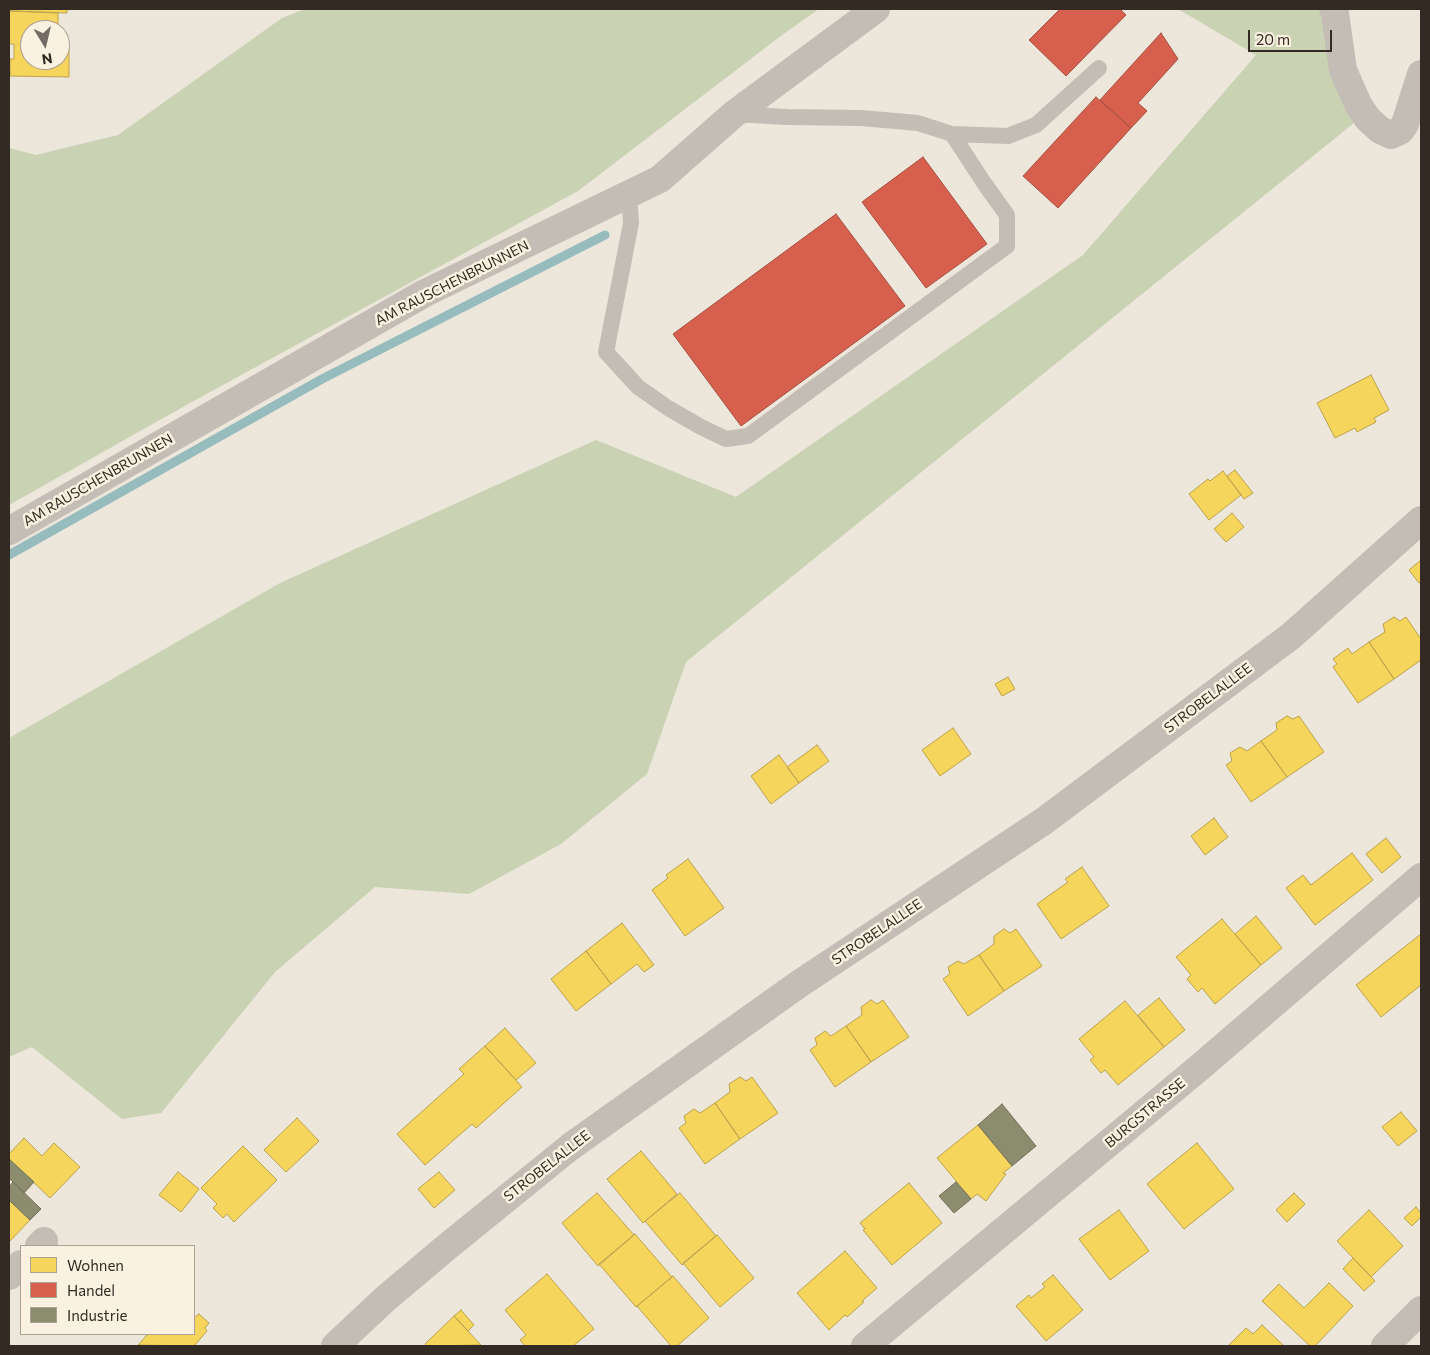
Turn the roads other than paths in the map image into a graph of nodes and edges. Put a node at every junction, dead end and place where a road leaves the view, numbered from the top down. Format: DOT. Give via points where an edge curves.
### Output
graph roads {
  1 [pos="876,9"];
  2 [pos="1333,9"];
  3 [pos="1099,68"];
  4 [pos="1421,74"];
  5 [pos="734,114"];
  6 [pos="952,134"];
  7 [pos="630,194"];
  8 [pos="1421,520"];
  9 [pos="9,532"];
  10 [pos="1421,877"];
  11 [pos="20,1265"];
  12 [pos="9,1276"];
  13 [pos="1421,1310"];
  14 [pos="335,1346"];
  15 [pos="865,1346"];
  16 [pos="1385,1346"];
  1 -- 5 [label="street, AM RAUSCHENBRUNNEN"];
  2 -- 4 [label="street" via="1343,70 1359,106 1380,130 1391,135 1400,131"];
  3 -- 6 [label="lane" via="1036,125 1008,136"];
  5 -- 6 [label="lane" via="918,123"];
  5 -- 7 [label="street, AM RAUSCHENBRUNNEN" via="660,179"];
  6 -- 7 [label="lane" via="1007,215 1007,246 748,436 726,439 701,428 638,387 606,352 631,223"];
  7 -- 9 [label="street, AM RAUSCHENBRUNNEN" via="425,293"];
  8 -- 14 [label="street, STROBELALLEE" via="1291,636 1044,821 799,984 570,1147 385,1299"];
  10 -- 15 [label="street, BURGSTRASSE" via="1193,1073"];
  11 -- 12 [label="street"];
  13 -- 16 [label="street"];
}
